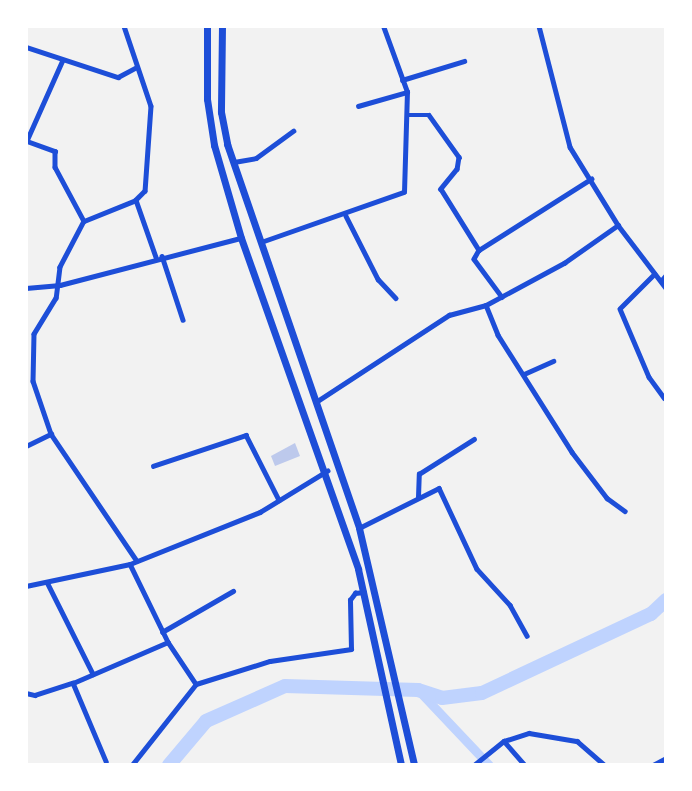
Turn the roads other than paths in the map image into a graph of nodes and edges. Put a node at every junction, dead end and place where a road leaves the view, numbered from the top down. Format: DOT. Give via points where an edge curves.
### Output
graph roads {
  1 [pos="124,26"];
  2 [pos="207,26"];
  3 [pos="222,26"];
  4 [pos="383,26"];
  5 [pos="539,26"];
  6 [pos="26,47"];
  7 [pos="63,60"];
  8 [pos="464,61"];
  9 [pos="136,68"];
  10 [pos="402,80"];
  11 [pos="407,92"];
  12 [pos="358,106"];
  13 [pos="409,115"];
  14 [pos="293,131"];
  15 [pos="233,162"];
  16 [pos="591,179"];
  17 [pos="136,200"];
  18 [pos="345,216"];
  19 [pos="84,221"];
  20 [pos="618,225"];
  21 [pos="241,238"];
  22 [pos="260,242"];
  23 [pos="479,250"];
  24 [pos="159,257"];
  25 [pos="268,265"];
  26 [pos="253,270"];
  27 [pos="655,274"];
  28 [pos="666,275"];
  29 [pos="661,281"];
  30 [pos="60,285"];
  31 [pos="26,288"];
  32 [pos="666,288"];
  33 [pos="502,297"];
  34 [pos="396,299"];
  35 [pos="486,305"];
  36 [pos="183,320"];
  37 [pos="553,361"];
  38 [pos="524,374"];
  39 [pos="664,398"];
  40 [pos="315,402"];
  41 [pos="51,434"];
  42 [pos="474,439"];
  43 [pos="26,446"];
  44 [pos="153,466"];
  45 [pos="327,471"];
  46 [pos="418,497"];
  47 [pos="279,500"];
  48 [pos="625,510"];
  49 [pos="359,528"];
  50 [pos="137,561"];
  51 [pos="130,564"];
  52 [pos="47,582"];
  53 [pos="26,586"];
  54 [pos="233,591"];
  55 [pos="365,592"];
  56 [pos="162,632"];
  57 [pos="527,636"];
  58 [pos="168,642"];
  59 [pos="93,674"];
  60 [pos="73,682"];
  61 [pos="196,684"];
  62 [pos="26,693"];
  63 [pos="504,741"];
  64 [pos="666,758"];
  65 [pos="106,761"];
  66 [pos="476,764"];
  67 [pos="132,765"];
  68 [pos="401,765"];
  69 [pos="414,765"];
  70 [pos="525,765"];
  71 [pos="605,765"];
  72 [pos="653,765"];
  1 -- 9 [label="street"];
  2 -- 21 [label="main road" via="209,120"];
  3 -- 15 [label="main road" via="221,112"];
  4 -- 10 [label="street"];
  5 -- 16 [label="street" via="565,136"];
  6 -- 7 [label="street"];
  7 -- 9 [label="street" via="118,77"];
  7 -- 19 [label="street" via="27,141 55,151 55,167"];
  8 -- 10 [label="street"];
  9 -- 17 [label="street" via="151,106 145,191"];
  10 -- 11 [label="street"];
  11 -- 12 [label="street"];
  11 -- 13 [label="street"];
  13 -- 18 [label="street" via="404,192"];
  13 -- 23 [label="street" via="429,115 459,157 457,169 441,189"];
  14 -- 15 [label="street" via="256,158"];
  15 -- 22 [label="main road"];
  16 -- 20 [label="street"];
  16 -- 23 [label="street"];
  17 -- 19 [label="street"];
  17 -- 24 [label="street"];
  18 -- 22 [label="street"];
  18 -- 34 [label="street" via="378,279"];
  19 -- 30 [label="street" via="59,268"];
  20 -- 27 [label="street"];
  20 -- 33 [label="street" via="564,263"];
  21 -- 24 [label="street"];
  21 -- 26 [label="main road"];
  22 -- 25 [label="main road"];
  23 -- 33 [label="street" via="474,259"];
  24 -- 30 [label="street"];
  24 -- 36 [label="street"];
  25 -- 26 [label="main road"];
  25 -- 40 [label="main road"];
  26 -- 45 [label="main road"];
  27 -- 29 [label="street"];
  27 -- 39 [label="street" via="620,309"];
  28 -- 29 [label="street"];
  29 -- 32 [label="street"];
  30 -- 31 [label="street"];
  30 -- 41 [label="street" via="34,335 33,381"];
  33 -- 35 [label="street"];
  35 -- 38 [label="street" via="498,335"];
  35 -- 40 [label="street" via="449,315"];
  37 -- 38 [label="street"];
  38 -- 48 [label="street" via="593,482"];
  40 -- 49 [label="main road"];
  41 -- 43 [label="street"];
  41 -- 50 [label="street"];
  42 -- 46 [label="street" via="419,474"];
  44 -- 47 [label="street" via="246,435"];
  45 -- 47 [label="street"];
  45 -- 55 [label="main road"];
  46 -- 49 [label="street"];
  46 -- 57 [label="street" via="433,489 444,492 477,569 510,605"];
  47 -- 50 [label="street"];
  49 -- 69 [label="main road"];
  50 -- 51 [label="street"];
  51 -- 52 [label="street"];
  51 -- 56 [label="street"];
  52 -- 53 [label="street"];
  52 -- 59 [label="street"];
  54 -- 56 [label="street"];
  55 -- 61 [label="street" via="355,593 350,600 354,642 348,652 270,661"];
  55 -- 68 [label="main road"];
  56 -- 58 [label="street"];
  58 -- 59 [label="street"];
  58 -- 61 [label="street"];
  59 -- 60 [label="street"];
  60 -- 62 [label="street" via="35,695"];
  60 -- 65 [label="street"];
  61 -- 67 [label="street"];
  63 -- 66 [label="street"];
  63 -- 70 [label="street"];
  63 -- 71 [label="street" via="529,733 577,741"];
  64 -- 72 [label="street"];
}
